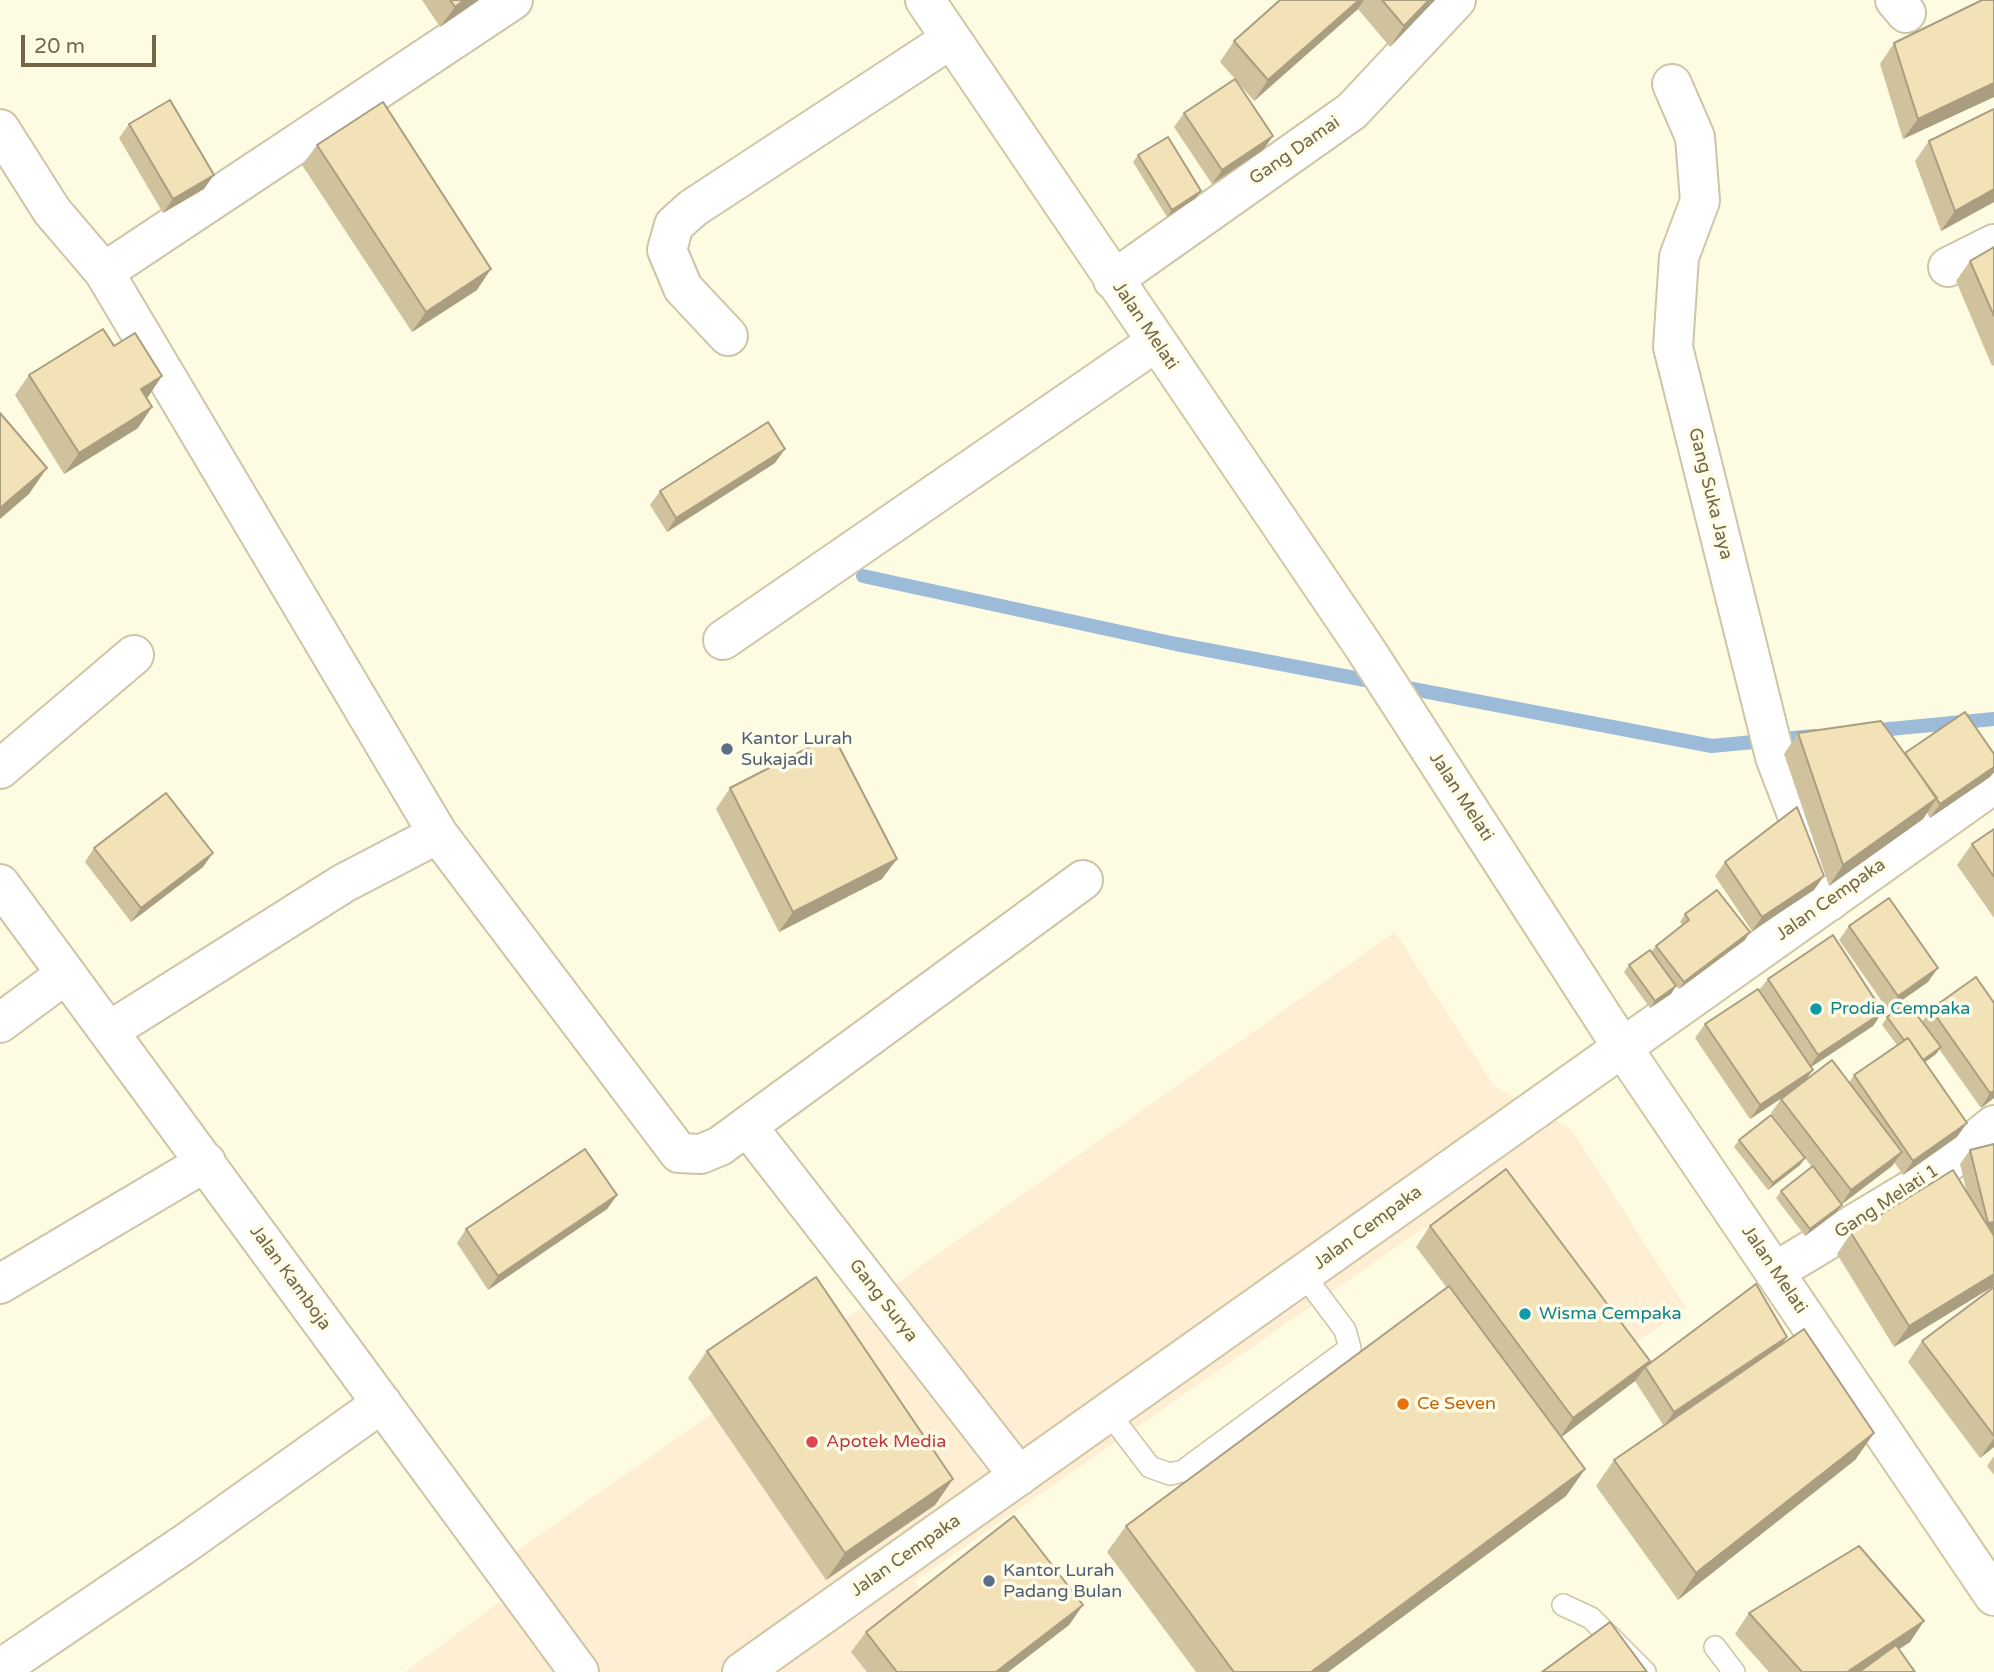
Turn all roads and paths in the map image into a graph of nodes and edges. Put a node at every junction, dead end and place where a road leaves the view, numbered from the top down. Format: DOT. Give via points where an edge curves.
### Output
graph roads {
  1 [pos="513,0"];
  2 [pos="925,0"];
  3 [pos="1456,0"];
  4 [pos="951,39"];
  5 [pos="1672,84"];
  6 [pos="0,129"];
  7 [pos="1994,244"];
  8 [pos="1948,267"];
  9 [pos="104,272"];
  10 [pos="1113,280"];
  11 [pos="728,336"];
  12 [pos="1156,342"];
  13 [pos="723,640"];
  14 [pos="134,655"];
  15 [pos="0,769"];
  16 [pos="1994,784"];
  17 [pos="438,834"];
  18 [pos="1083,880"];
  19 [pos="0,884"];
  20 [pos="1830,901"];
  21 [pos="66,974"];
  22 [pos="0,1023"];
  23 [pos="108,1031"];
  24 [pos="1622,1046"];
  25 [pos="1994,1125"];
  26 [pos="747,1126"];
  27 [pos="206,1162"];
  28 [pos="1776,1271"];
  29 [pos="1303,1275"];
  30 [pos="0,1284"];
  31 [pos="382,1403"];
  32 [pos="1108,1412"];
  33 [pos="1019,1476"];
  34 [pos="1994,1597"];
  35 [pos="1563,1605"];
  36 [pos="1715,1647"];
  37 [pos="0,1669"];
  38 [pos="579,1672"];
  39 [pos="742,1672"];
  40 [pos="1645,1672"];
  41 [pos="1734,1672"];
  1 -- 9 [label="street"];
  2 -- 4 [label="street, Jalan Melati"];
  3 -- 10 [label="street, Gang Damai" via="1352,111"];
  4 -- 10 [label="street, Jalan Melati"];
  4 -- 11 [label="street" via="693,208 674,225 667,250 683,288"];
  5 -- 20 [label="street, Gang Suka Jaya" via="1695,137 1700,201 1679,257 1672,347 1775,757"];
  6 -- 9 [label="street" via="51,211"];
  7 -- 8 [label="street"];
  9 -- 17 [label="street"];
  10 -- 12 [label="street, Jalan Melati"];
  12 -- 13 [label="street"];
  12 -- 24 [label="street, Jalan Melati" via="1364,647"];
  14 -- 15 [label="street"];
  16 -- 20 [label="street, Jalan Cempaka"];
  17 -- 23 [label="street" via="344,883"];
  17 -- 26 [label="street" via="679,1153 701,1154"];
  18 -- 26 [label="street"];
  19 -- 21 [label="street, Jalan Kamboja"];
  20 -- 24 [label="street, Jalan Cempaka"];
  21 -- 22 [label="street"];
  21 -- 23 [label="street, Jalan Kamboja"];
  23 -- 27 [label="street, Jalan Kamboja"];
  24 -- 28 [label="street, Jalan Melati"];
  24 -- 29 [label="street, Jalan Cempaka"];
  25 -- 28 [label="street, Gang Melati 1" via="1924,1182"];
  26 -- 33 [label="street, Gang Surya"];
  27 -- 30 [label="street"];
  27 -- 31 [label="street, Jalan Kamboja"];
  28 -- 34 [label="street, Jalan Melati"];
  29 -- 32 [label="street, Jalan Cempaka"];
  29 -- 32 [label="lane" via="1345,1330 1350,1348 1183,1471 1170,1474 1150,1467"];
  31 -- 37 [label="street"];
  31 -- 38 [label="street, Jalan Kamboja"];
  32 -- 33 [label="street, Jalan Cempaka"];
  33 -- 39 [label="street, Jalan Cempaka"];
  35 -- 40 [label="lane" via="1591,1618"];
  36 -- 41 [label="lane"];
}
